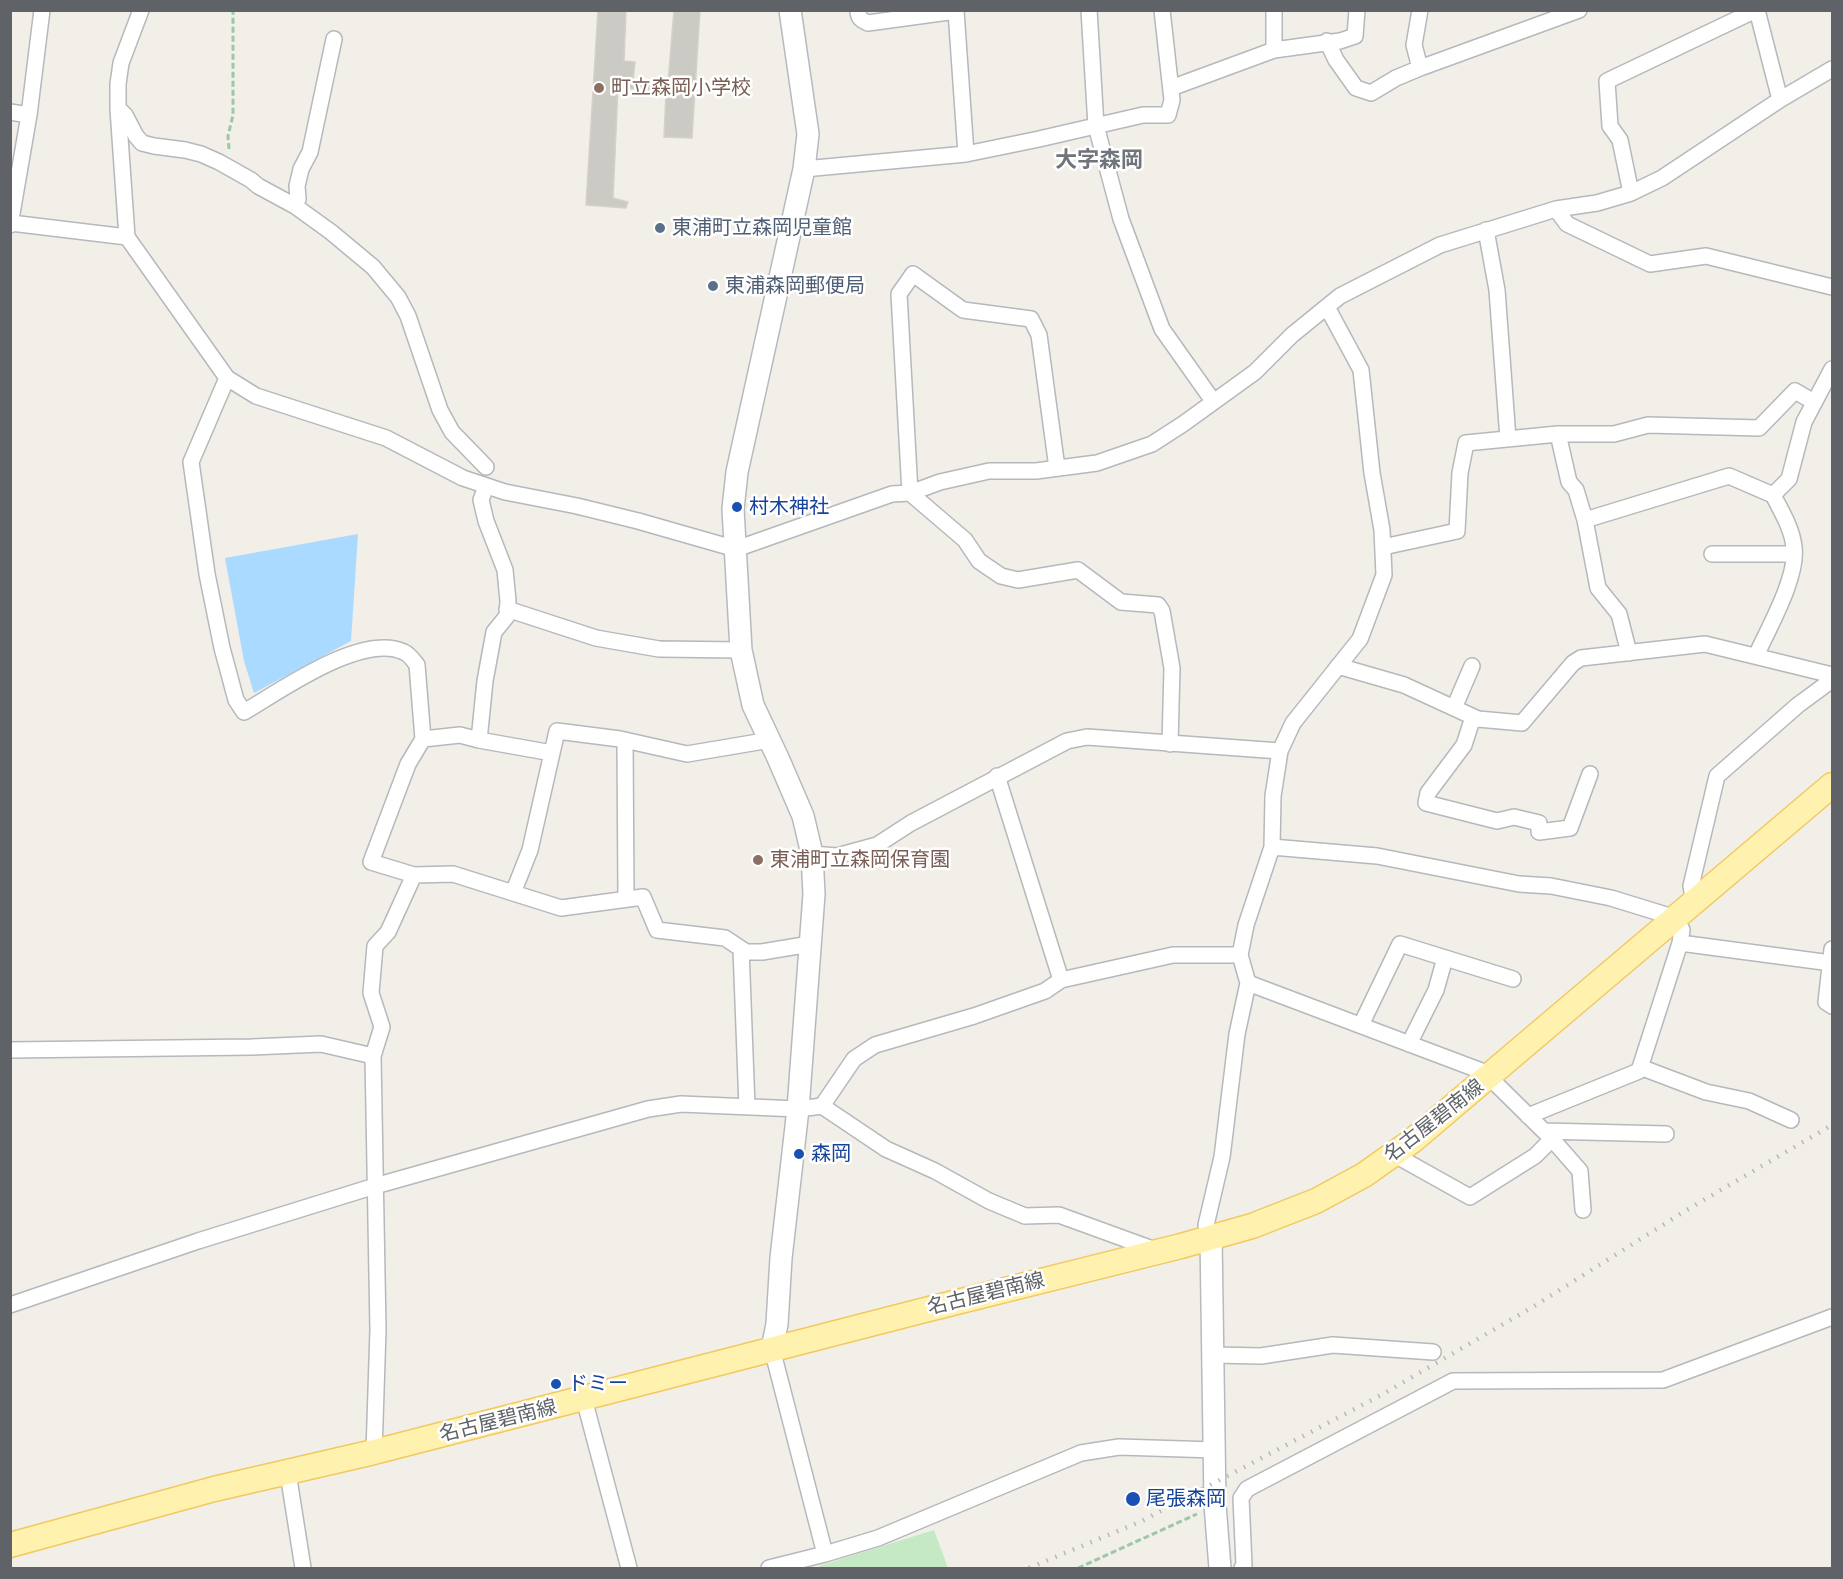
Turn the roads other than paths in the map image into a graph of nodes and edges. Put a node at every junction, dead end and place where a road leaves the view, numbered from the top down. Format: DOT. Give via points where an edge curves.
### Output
graph roads {
  1 [pos="42,10"];
  2 [pos="141,10"];
  3 [pos="790,10"];
  4 [pos="858,10"];
  5 [pos="1089,10"];
  6 [pos="1162,10"];
  7 [pos="1274,10"];
  8 [pos="1357,10"];
  9 [pos="1420,10"];
  10 [pos="1579,10"];
  11 [pos="1757,10"];
  12 [pos="334,39"];
  13 [pos="1326,41"];
  14 [pos="1274,50"];
  15 [pos="1420,68"];
  16 [pos="1833,69"];
  17 [pos="1171,88"];
  18 [pos="1781,99"];
  19 [pos="118,108"];
  20 [pos="10,112"];
  21 [pos="29,115"];
  22 [pos="1096,126"];
  23 [pos="966,154"];
  24 [pos="804,169"];
  25 [pos="1631,193"];
  26 [pos="295,206"];
  27 [pos="1556,209"];
  28 [pos="11,224"];
  29 [pos="1486,230"];
  30 [pos="127,237"];
  31 [pos="1833,287"];
  32 [pos="1327,307"];
  33 [pos="1833,369"];
  34 [pos="227,378"];
  35 [pos="1213,402"];
  36 [pos="1814,402"];
  37 [pos="1558,434"];
  38 [pos="1508,439"];
  39 [pos="486,467"];
  40 [pos="1057,468"];
  41 [pos="486,486"];
  42 [pos="910,494"];
  43 [pos="1773,495"];
  44 [pos="1584,520"];
  45 [pos="1383,547"];
  46 [pos="736,549"];
  47 [pos="1712,554"];
  48 [pos="1794,554"];
  49 [pos="507,609"];
  50 [pos="741,650"];
  51 [pos="1629,653"];
  52 [pos="1756,656"];
  53 [pos="1338,666"];
  54 [pos="1472,666"];
  55 [pos="1833,675"];
  56 [pos="1833,680"];
  57 [pos="1454,708"];
  58 [pos="1473,717"];
  59 [pos="423,739"];
  60 [pos="479,740"];
  61 [pos="770,740"];
  62 [pos="625,741"];
  63 [pos="1170,744"];
  64 [pos="1280,751"];
  65 [pos="552,753"];
  66 [pos="1590,774"];
  67 [pos="998,776"];
  68 [pos="1833,785"];
  69 [pos="1272,847"];
  70 [pos="812,854"];
  71 [pos="414,875"];
  72 [pos="513,893"];
  73 [pos="626,899"];
  74 [pos="1685,911"];
  75 [pos="1680,943"];
  76 [pos="810,944"];
  77 [pos="741,950"];
  78 [pos="1240,955"];
  79 [pos="1832,956"];
  80 [pos="1445,958"];
  81 [pos="1513,979"];
  82 [pos="1061,980"];
  83 [pos="1248,983"];
  84 [pos="1833,1006"];
  85 [pos="1361,1025"];
  86 [pos="1409,1044"];
  87 [pos="10,1050"];
  88 [pos="373,1056"];
  89 [pos="1640,1067"];
  90 [pos="1491,1076"];
  91 [pos="822,1106"];
  92 [pos="747,1107"];
  93 [pos="798,1109"];
  94 [pos="1528,1116"];
  95 [pos="1791,1120"];
  96 [pos="1666,1134"];
  97 [pos="1548,1135"];
  98 [pos="1393,1154"];
  99 [pos="375,1185"];
  100 [pos="1583,1210"];
  101 [pos="1210,1238"];
  102 [pos="1158,1251"];
  103 [pos="10,1305"];
  104 [pos="1833,1317"];
  105 [pos="772,1349"];
  106 [pos="1433,1352"];
  107 [pos="1213,1355"];
  108 [pos="584,1399"];
  109 [pos="1215,1450"];
  110 [pos="374,1452"];
  111 [pos="288,1473"];
  112 [pos="10,1545"];
  113 [pos="825,1554"];
  114 [pos="303,1569"];
  115 [pos="629,1569"];
  116 [pos="769,1569"];
  117 [pos="1220,1569"];
  118 [pos="1242,1569"];
  1 -- 21 [label="street"];
  2 -- 19 [label="street" via="121,63"];
  3 -- 24 [label="street" via="808,135"];
  4 -- 23 [label="street" via="861,20 868,23 956,11"];
  5 -- 22 [label="street"];
  6 -- 17 [label="street"];
  7 -- 14 [label="street"];
  8 -- 13 [label="street" via="1355,36"];
  9 -- 15 [label="street" via="1414,45"];
  10 -- 15 [label="street"];
  11 -- 18 [label="street"];
  11 -- 25 [label="street" via="1607,81 1610,126 1620,140"];
  12 -- 26 [label="street"];
  13 -- 14 [label="street"];
  13 -- 15 [label="street" via="1356,88 1371,93"];
  14 -- 17 [label="street"];
  16 -- 18 [label="street"];
  17 -- 22 [label="street" via="1168,115 1143,115"];
  18 -- 25 [label="street" via="1662,178"];
  19 -- 26 [label="street" via="142,143 201,154"];
  19 -- 30 [label="street"];
  20 -- 21 [label="street"];
  21 -- 28 [label="street"];
  22 -- 23 [label="street"];
  22 -- 35 [label="street" via="1121,219 1162,329"];
  23 -- 24 [label="street"];
  24 -- 46 [label="street" via="737,472 733,509"];
  25 -- 27 [label="street"];
  26 -- 39 [label="street" via="353,249 398,297 440,410 452,432"];
  27 -- 29 [label="street"];
  27 -- 31 [label="street" via="1567,224 1650,264 1706,256"];
  28 -- 30 [label="street"];
  29 -- 32 [label="street" via="1440,246"];
  29 -- 38 [label="street" via="1497,290"];
  30 -- 34 [label="street"];
  32 -- 35 [label="street" via="1255,372"];
  32 -- 45 [label="street" via="1361,370"];
  33 -- 36 [label="street"];
  34 -- 41 [label="street" via="256,396 386,438"];
  34 -- 59 [label="street" via="191,462 207,574 236,700 244,712 323,666 359,651 386,648 405,652 417,665"];
  35 -- 40 [label="street" via="1152,444 1096,463"];
  36 -- 37 [label="street" via="1795,391 1759,428 1648,425 1614,434"];
  36 -- 43 [label="street" via="1804,422 1789,479"];
  37 -- 38 [label="street"];
  37 -- 44 [label="street" via="1569,482 1576,490"];
  38 -- 45 [label="street" via="1466,443 1457,531"];
  40 -- 42 [label="street" via="989,471 940,482"];
  40 -- 42 [label="street" via="1039,334 1031,319 963,310 913,274 899,294"];
  41 -- 46 [label="street" via="638,521"];
  41 -- 49 [label="street" via="481,500 506,570"];
  42 -- 46 [label="street" via="892,494"];
  42 -- 63 [label="street" via="965,540 978,561 1001,576 1018,580 1078,570 1121,602 1158,605 1172,668"];
  43 -- 44 [label="street" via="1729,477"];
  43 -- 48 [label="street" via="1788,526"];
  44 -- 51 [label="street" via="1598,588 1619,614"];
  45 -- 53 [label="street" via="1384,575 1360,639"];
  46 -- 50 [label="street"];
  47 -- 48 [label="street"];
  48 -- 52 [label="street" via="1794,568"];
  49 -- 50 [label="street" via="617,642 659,649"];
  49 -- 60 [label="street" via="494,632"];
  50 -- 61 [label="street" via="753,705"];
  51 -- 52 [label="street" via="1705,644"];
  51 -- 58 [label="street" via="1581,658 1573,663 1522,723"];
  52 -- 55 [label="street"];
  53 -- 57 [label="street" via="1404,685"];
  53 -- 64 [label="street" via="1293,723"];
  54 -- 57 [label="street"];
  56 -- 74 [label="street" via="1798,705 1717,776"];
  57 -- 58 [label="street"];
  58 -- 66 [label="street" via="1464,745 1428,793 1426,802 1497,821 1514,817 1539,823 1539,832 1570,828"];
  59 -- 60 [label="street" via="460,735"];
  59 -- 71 [label="street" via="408,764 371,862"];
  60 -- 65 [label="street"];
  61 -- 62 [label="street" via="687,754"];
  61 -- 70 [label="street" via="803,816"];
  62 -- 65 [label="street" via="557,731"];
  62 -- 73 [label="street"];
  63 -- 64 [label="street"];
  63 -- 67 [label="street" via="1087,737 1067,741"];
  64 -- 69 [label="street" via="1273,796"];
  65 -- 72 [label="street" via="530,850"];
  67 -- 70 [label="street" via="877,845 837,856"];
  67 -- 82 [label="street"];
  68 -- 74 [label="main road, 名古屋碧南線"];
  69 -- 74 [label="street" via="1377,856"];
  69 -- 78 [label="street"];
  70 -- 76 [label="street"];
  71 -- 72 [label="street" via="453,874"];
  71 -- 88 [label="street" via="388,932 375,946 371,993 382,1027"];
  72 -- 73 [label="street" via="561,908"];
  73 -- 77 [label="street" via="643,897 657,930 725,938"];
  74 -- 75 [label="street"];
  74 -- 90 [label="main road, 名古屋碧南線"];
  75 -- 79 [label="street"];
  75 -- 89 [label="street"];
  76 -- 77 [label="street" via="762,952"];
  76 -- 93 [label="street"];
  77 -- 92 [label="street"];
  78 -- 82 [label="street" via="1173,955"];
  78 -- 83 [label="street"];
  79 -- 84 [label="street" via="1826,1002"];
  80 -- 81 [label="street"];
  80 -- 85 [label="street" via="1400,944"];
  80 -- 86 [label="street" via="1436,990"];
  82 -- 91 [label="street" via="1035,995 874,1045 854,1059"];
  83 -- 85 [label="street"];
  83 -- 101 [label="street" via="1237,1034 1221,1157 1206,1225"];
  85 -- 86 [label="street"];
  86 -- 90 [label="street"];
  87 -- 88 [label="street" via="321,1044"];
  88 -- 99 [label="street"];
  89 -- 94 [label="street" via="1639,1071"];
  89 -- 95 [label="street" via="1706,1092 1749,1101"];
  90 -- 94 [label="street"];
  90 -- 98 [label="main road, 名古屋碧南線"];
  91 -- 93 [label="street"];
  91 -- 102 [label="street" via="886,1149 989,1201 1025,1215 1059,1215"];
  92 -- 93 [label="street"];
  92 -- 99 [label="street" via="681,1104 648,1109"];
  93 -- 105 [label="street"];
  94 -- 97 [label="street"];
  96 -- 97 [label="street"];
  97 -- 98 [label="street" via="1535,1156 1470,1197"];
  97 -- 100 [label="street" via="1580,1171"];
  98 -- 101 [label="main road, 名古屋碧南線" via="1316,1201"];
  99 -- 103 [label="street" via="198,1240"];
  99 -- 110 [label="street" via="378,1330"];
  101 -- 102 [label="main road, 名古屋碧南線"];
  101 -- 107 [label="street"];
  102 -- 105 [label="main road, 名古屋碧南線"];
  104 -- 118 [label="street" via="1663,1380 1453,1381 1247,1489 1241,1498"];
  105 -- 108 [label="main road, 名古屋碧南線"];
  105 -- 113 [label="street"];
  106 -- 107 [label="street" via="1333,1345 1260,1356"];
  107 -- 109 [label="street"];
  108 -- 110 [label="main road, 名古屋碧南線"];
  108 -- 115 [label="street"];
  109 -- 113 [label="street" via="1119,1447 1081,1453 878,1538"];
  109 -- 117 [label="street"];
  110 -- 111 [label="main road, 名古屋碧南線"];
  111 -- 112 [label="main road, 名古屋碧南線" via="214,1489"];
  111 -- 114 [label="street"];
  113 -- 116 [label="street"];
}
